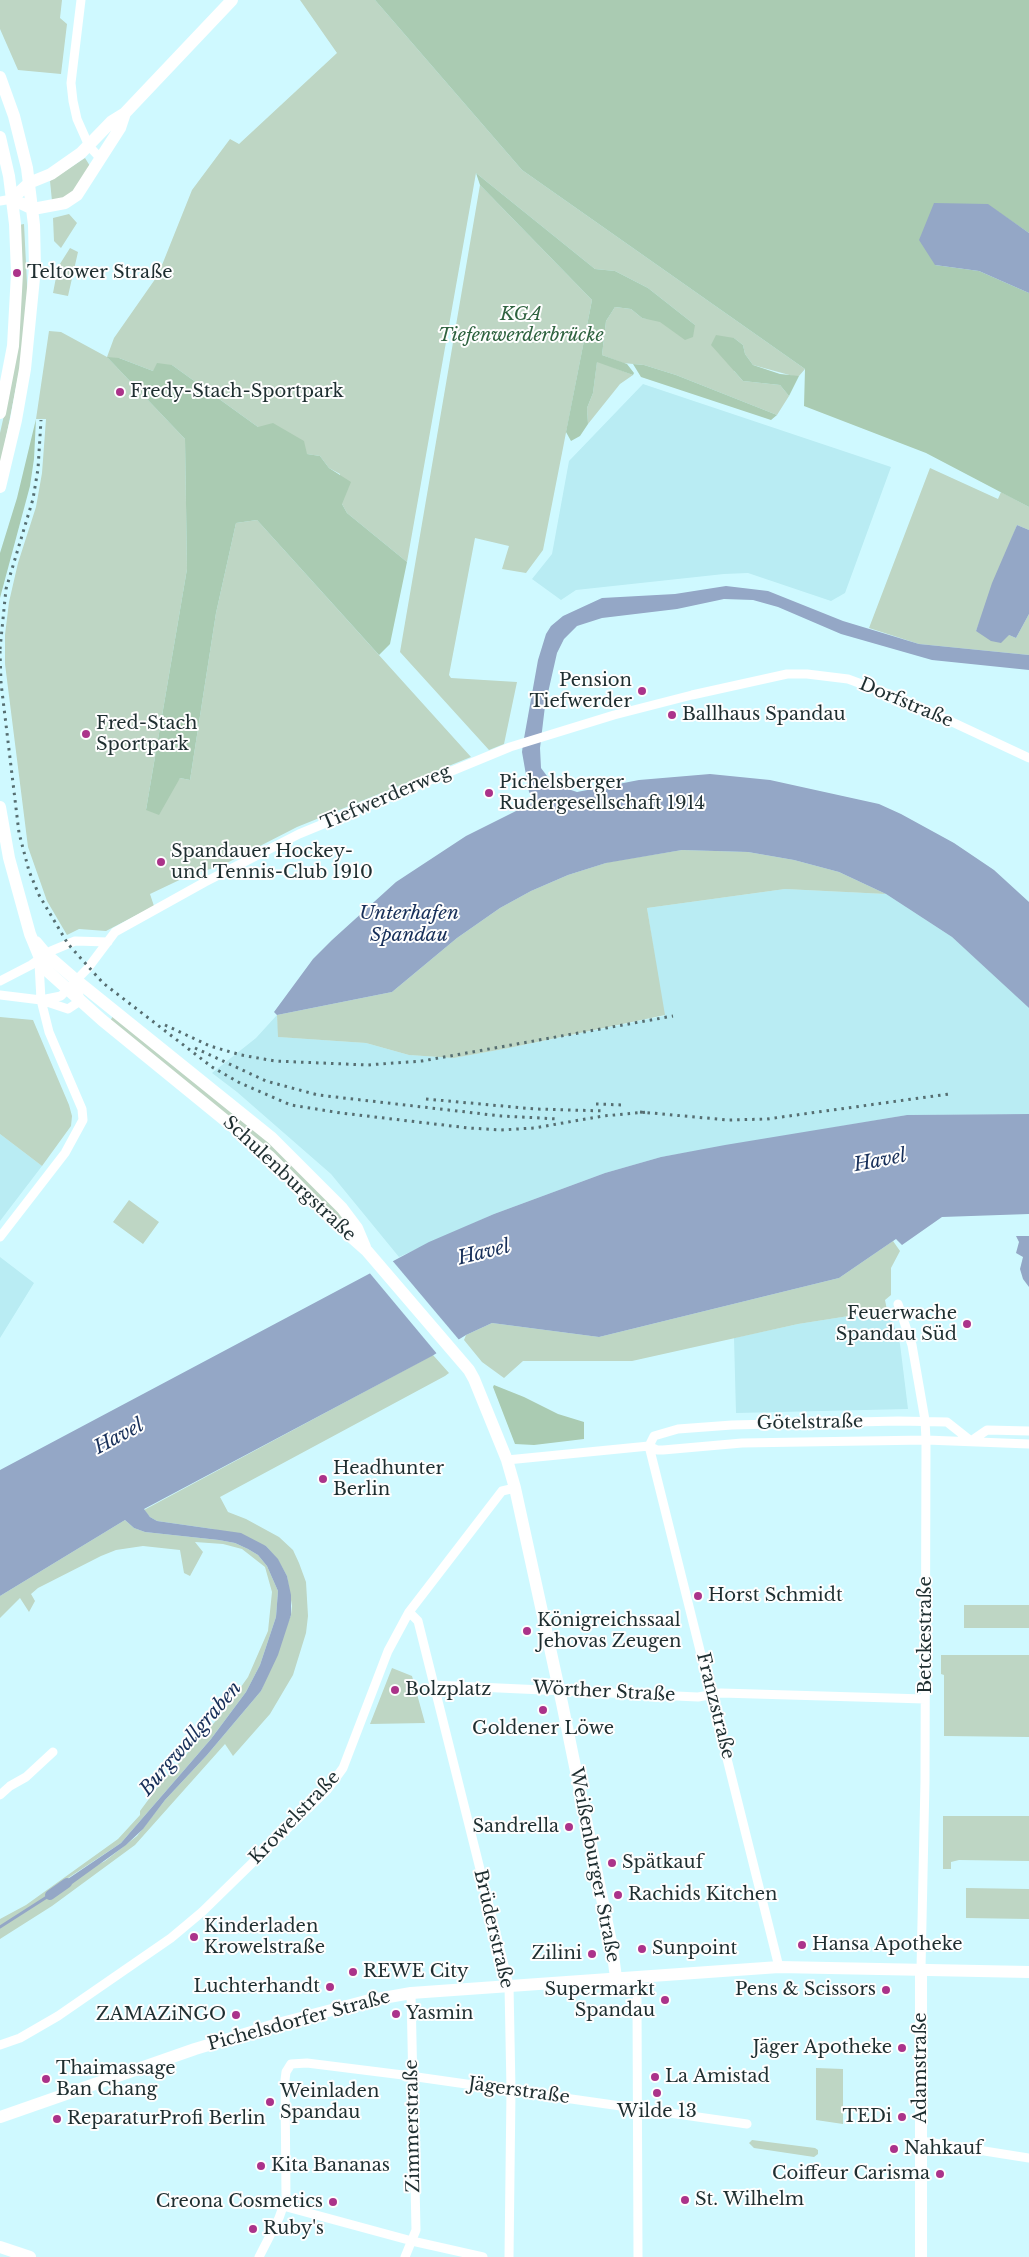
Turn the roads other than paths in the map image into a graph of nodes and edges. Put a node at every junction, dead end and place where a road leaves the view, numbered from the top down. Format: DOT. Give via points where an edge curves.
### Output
graph roads {
  1 [pos="81,0"];
  2 [pos="232,0"];
  3 [pos="0,77"];
  4 [pos="125,113"];
  5 [pos="0,136"];
  6 [pos="89,146"];
  7 [pos="101,159"];
  8 [pos="29,184"];
  9 [pos="6,200"];
  10 [pos="33,209"];
  11 [pos="0,413"];
  12 [pos="0,487"];
  13 [pos="510,747"];
  14 [pos="1029,758"];
  15 [pos="0,807"];
  16 [pos="108,942"];
  17 [pos="42,957"];
  18 [pos="76,980"];
  19 [pos="0,981"];
  20 [pos="67,990"];
  21 [pos="0,995"];
  22 [pos="41,1000"];
  23 [pos="80,1001"];
  24 [pos="0,1237"];
  25 [pos="367,1251"];
  26 [pos="898,1304"];
  27 [pos="925,1420"];
  28 [pos="1029,1431"];
  29 [pos="926,1440"];
  30 [pos="971,1441"];
  31 [pos="1029,1444"];
  32 [pos="650,1446"];
  33 [pos="507,1460"];
  34 [pos="515,1488"];
  35 [pos="409,1612"];
  36 [pos="433,1685"];
  37 [pos="559,1690"];
  38 [pos="712,1694"];
  39 [pos="925,1699"];
  40 [pos="53,1752"];
  41 [pos="0,1795"];
  42 [pos="779,1967"];
  43 [pos="921,1969"];
  44 [pos="1029,1972"];
  45 [pos="616,1978"];
  46 [pos="509,1985"];
  47 [pos="410,1993"];
  48 [pos="637,1999"];
  49 [pos="0,2045"];
  50 [pos="412,2076"];
  51 [pos="511,2090"];
  52 [pos="639,2108"];
  53 [pos="0,2117"];
  54 [pos="748,2124"];
  55 [pos="921,2141"];
  56 [pos="1029,2158"];
  57 [pos="284,2206"];
  58 [pos="412,2241"];
  59 [pos="0,2247"];
  60 [pos="30,2257"];
  61 [pos="258,2257"];
  62 [pos="405,2257"];
  63 [pos="483,2257"];
  64 [pos="509,2257"];
  65 [pos="638,2257"];
  66 [pos="921,2257"];
  1 -- 6 [label="street" via="71,83 77,119"];
  2 -- 4 [label="street"];
  3 -- 8 [label="street" via="14,116"];
  4 -- 6 [label="street" via="112,121"];
  4 -- 7 [label="street" via="120,128"];
  5 -- 9 [label="street" via="8,170"];
  6 -- 7 [label="street"];
  6 -- 8 [label="street" via="71,162"];
  7 -- 10 [label="street" via="77,195 65,203"];
  8 -- 9 [label="street"];
  8 -- 10 [label="street"];
  9 -- 10 [label="street"];
  9 -- 11 [label="street" via="17,254 13,346"];
  10 -- 12 [label="street" via="35,268 29,337 16,420"];
  13 -- 14 [label="street, Dorfstraße" via="692,695 787,674 808,674 848,679 885,691"];
  13 -- 16 [label="street, Tiefwerderweg" via="299,834 115,932"];
  15 -- 17 [label="street, Schulenburgstraße" via="9,858 30,934"];
  16 -- 17 [label="street" via="75,941"];
  16 -- 18 [label="street, Tiefwerderweg"];
  17 -- 18 [label="street, Schulenburgstraße"];
  17 -- 19 [label="street"];
  17 -- 20 [label="street, Schulenburgstraße" via="52,976"];
  17 -- 22 [label="street"];
  18 -- 20 [label="street, Tiefwerderweg"];
  18 -- 23 [label="street"];
  18 -- 25 [label="street, Schulenburgstraße" via="272,1138 342,1208 357,1228"];
  20 -- 22 [label="street, Tiefwerderweg" via="61,996"];
  20 -- 23 [label="street, Schulenburgstraße"];
  21 -- 22 [label="street, Tiefwerderweg"];
  22 -- 23 [label="street, Tiefwerderweg" via="68,1009"];
  22 -- 24 [label="street" via="49,1032 82,1110 83,1120 64,1153"];
  23 -- 25 [label="street, Schulenburgstraße" via="260,1148"];
  25 -- 33 [label="street" via="464,1363 474,1378"];
  26 -- 27 [label="street, Betckestraße" via="912,1344"];
  27 -- 29 [label="street, Betckestraße"];
  27 -- 30 [label="street, Götelstraße" via="947,1422"];
  27 -- 32 [label="street, Götelstraße" via="678,1429 654,1436"];
  28 -- 30 [label="street" via="987,1430"];
  29 -- 30 [label="street, Götelstraße"];
  29 -- 32 [label="street, Götelstraße" via="742,1443 663,1450"];
  29 -- 39 [label="street, Betckestraße"];
  30 -- 31 [label="street, Götelstraße"];
  32 -- 33 [label="street, Götelstraße"];
  32 -- 38 [label="street, Franzstraße"];
  33 -- 34 [label="street"];
  34 -- 35 [label="street, Krowelstraße" via="502,1491"];
  34 -- 37 [label="street, Weißenburger Straße"];
  35 -- 36 [label="street, Brüderstraße" via="418,1621"];
  35 -- 49 [label="street, Krowelstraße" via="388,1652 343,1768 327,1790 171,1938 58,2016 20,2038"];
  36 -- 37 [label="street, Wörther Straße"];
  36 -- 46 [label="street, Brüderstraße"];
  37 -- 38 [label="street, Wörther Straße"];
  37 -- 45 [label="street, Weißenburger Straße"];
  38 -- 39 [label="street, Wörther Straße"];
  38 -- 42 [label="street, Franzstraße"];
  39 -- 43 [label="street, Betckestraße"];
  40 -- 41 [label="street"];
  42 -- 43 [label="street, Pichelsdorfer Straße"];
  42 -- 45 [label="street, Pichelsdorfer Straße"];
  43 -- 44 [label="street, Pichelsdorfer Straße"];
  43 -- 55 [label="street, Adamstraße"];
  45 -- 46 [label="street, Pichelsdorfer Straße"];
  46 -- 47 [label="street, Pichelsdorfer Straße"];
  46 -- 51 [label="street, Brüderstraße"];
  47 -- 50 [label="street, Zimmerstraße"];
  47 -- 53 [label="street, Pichelsdorfer Straße" via="278,2024"];
  48 -- 52 [label="street"];
  50 -- 51 [label="street, Jägerstraße"];
  50 -- 57 [label="street, Jägerstraße" via="308,2063 291,2064 285,2080"];
  50 -- 58 [label="street, Zimmerstraße" via="416,2230"];
  51 -- 52 [label="street, Jägerstraße"];
  51 -- 64 [label="street, Brüderstraße"];
  52 -- 54 [label="street, Jägerstraße"];
  52 -- 65 [label="street"];
  55 -- 56 [label="street"];
  55 -- 66 [label="street, Adamstraße"];
  57 -- 58 [label="street"];
  57 -- 61 [label="street"];
  58 -- 62 [label="street, Zimmerstraße"];
  58 -- 63 [label="street"];
  59 -- 60 [label="street"];
}
